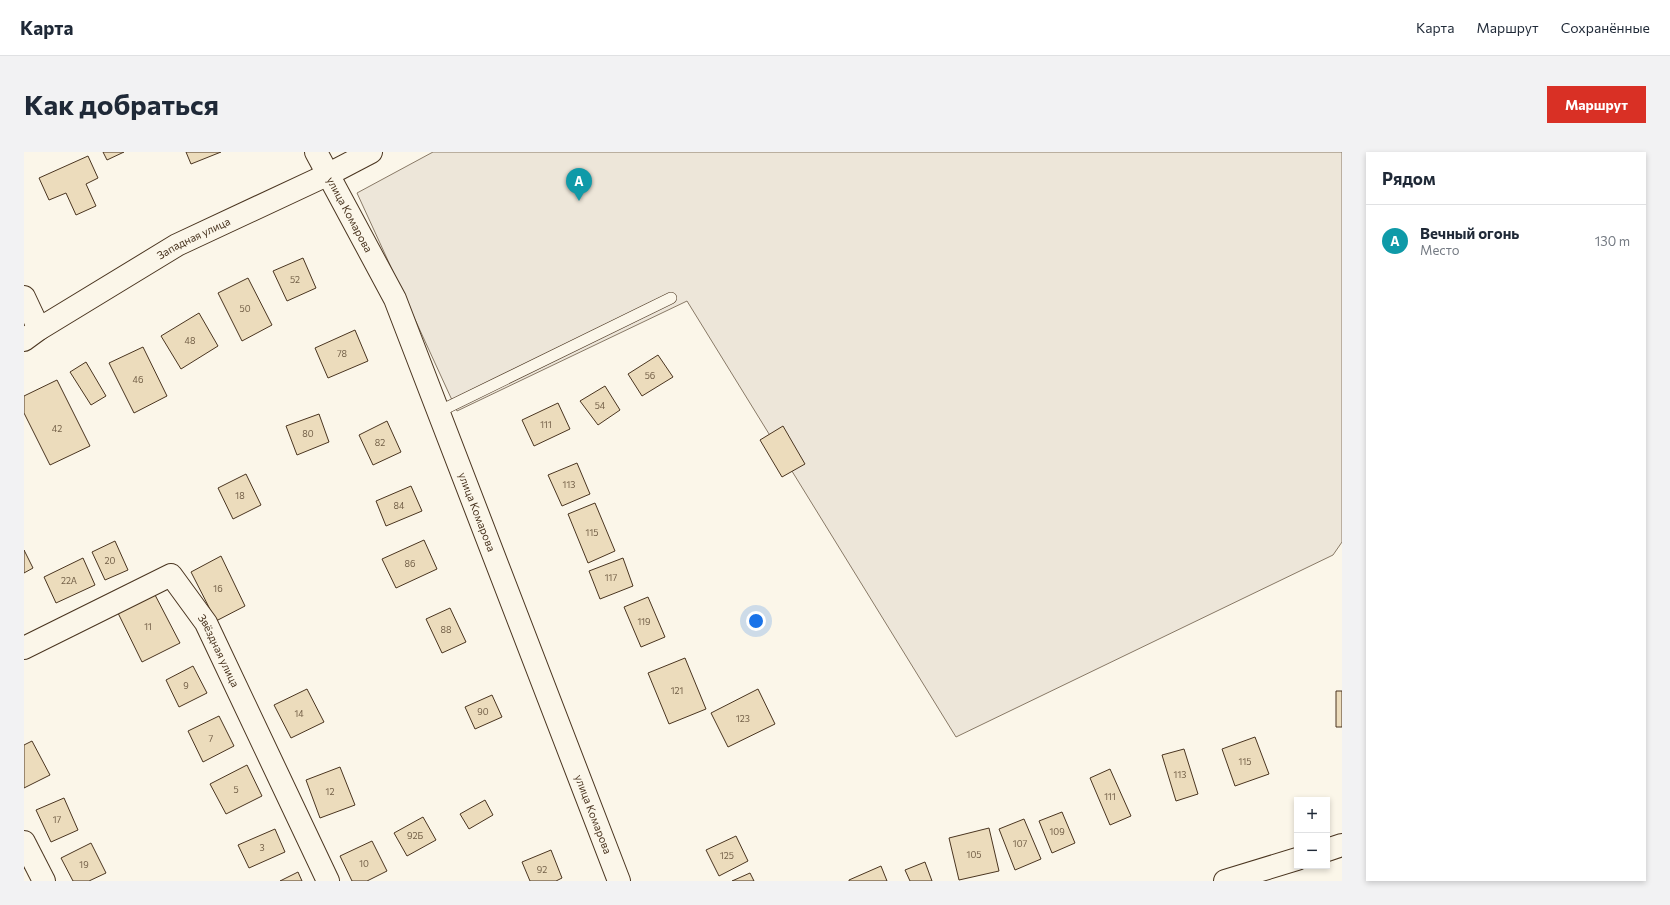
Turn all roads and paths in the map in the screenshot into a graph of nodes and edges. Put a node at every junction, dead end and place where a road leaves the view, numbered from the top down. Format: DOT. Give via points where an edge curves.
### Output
graph roads {
  1 [pos="316,152"];
  2 [pos="371,152"];
  3 [pos="329,174"];
  4 [pos="24,297"];
  5 [pos="670,298"];
  6 [pos="31,334"];
  7 [pos="438,412"];
  8 [pos="24,648"];
  9 [pos="24,842"];
  10 [pos="1342,845"];
  11 [pos="1330,849"];
  12 [pos="1294,860"];
  13 [pos="44,881"];
  14 [pos="328,881"];
  15 [pos="619,881"];
  16 [pos="1225,881"];
  1 -- 3 [label="main road, улица Комарова"];
  2 -- 3 [label="main road, Западная улица"];
  3 -- 6 [label="main road, Западная улица" via="177,245"];
  3 -- 7 [label="main road, улица Комарова" via="395,299"];
  4 -- 6 [label="main road"];
  5 -- 7 [label="lane"];
  7 -- 15 [label="main road, улица Комарова"];
  8 -- 14 [label="main road, Звёздная улица" via="171,575 206,623"];
  9 -- 13 [label="main road"];
  10 -- 11 [label="main road"];
  12 -- 16 [label="main road"];
}
